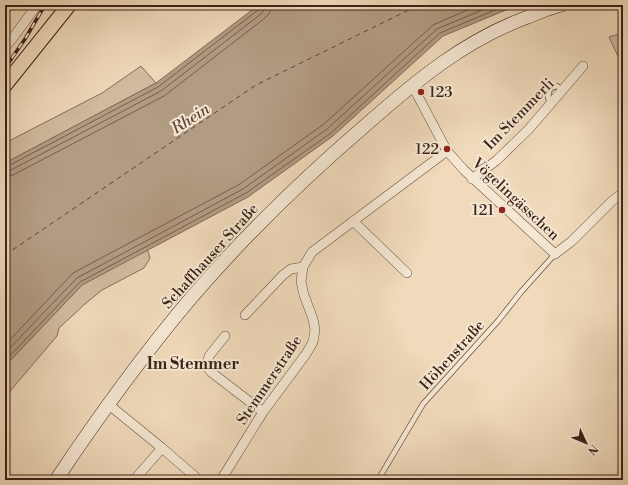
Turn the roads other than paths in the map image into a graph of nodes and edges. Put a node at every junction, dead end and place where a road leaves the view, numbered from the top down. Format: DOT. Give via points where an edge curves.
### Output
graph roads {
  1 [pos="37,5"];
  2 [pos="69,5"];
  3 [pos="561,5"];
  4 [pos="5,47"];
  5 [pos="583,66"];
  6 [pos="415,82"];
  7 [pos="5,85"];
  8 [pos="447,151"];
  9 [pos="472,179"];
  10 [pos="623,193"];
  11 [pos="353,221"];
  12 [pos="555,254"];
  13 [pos="303,267"];
  14 [pos="407,274"];
  15 [pos="245,315"];
  16 [pos="225,336"];
  17 [pos="108,404"];
  18 [pos="263,412"];
  19 [pos="162,448"];
  20 [pos="56,480"];
  21 [pos="134,480"];
  22 [pos="199,480"];
  23 [pos="220,480"];
  24 [pos="378,480"];
  1 -- 4 [label="street"];
  2 -- 7 [label="main road"];
  3 -- 6 [label="main road, Schaffhauser Straße" via="509,24 478,39"];
  5 -- 9 [label="street, Im Stemmerli" via="528,130"];
  6 -- 8 [label="street, Vögelingässchen"];
  6 -- 17 [label="main road, Schaffhauser Straße" via="325,160 272,211 191,299"];
  8 -- 9 [label="street, Vögelingässchen"];
  8 -- 11 [label="street, Stemmerstraße"];
  9 -- 12 [label="street, Vögelingässchen"];
  10 -- 12 [label="street, Vögelingässchen"];
  11 -- 13 [label="street, Stemmerstraße" via="312,252"];
  11 -- 14 [label="street"];
  12 -- 24 [label="lane, Höhenstraße" via="423,404"];
  13 -- 15 [label="street" via="291,269 283,275"];
  13 -- 18 [label="street, Stemmerstraße" via="301,285 313,319 313,342"];
  16 -- 18 [label="street" via="209,356 207,367"];
  17 -- 19 [label="street"];
  17 -- 20 [label="main road, Schaffhauser Straße"];
  18 -- 23 [label="street, Stemmerstraße"];
  19 -- 21 [label="street"];
  19 -- 22 [label="street"];
}
